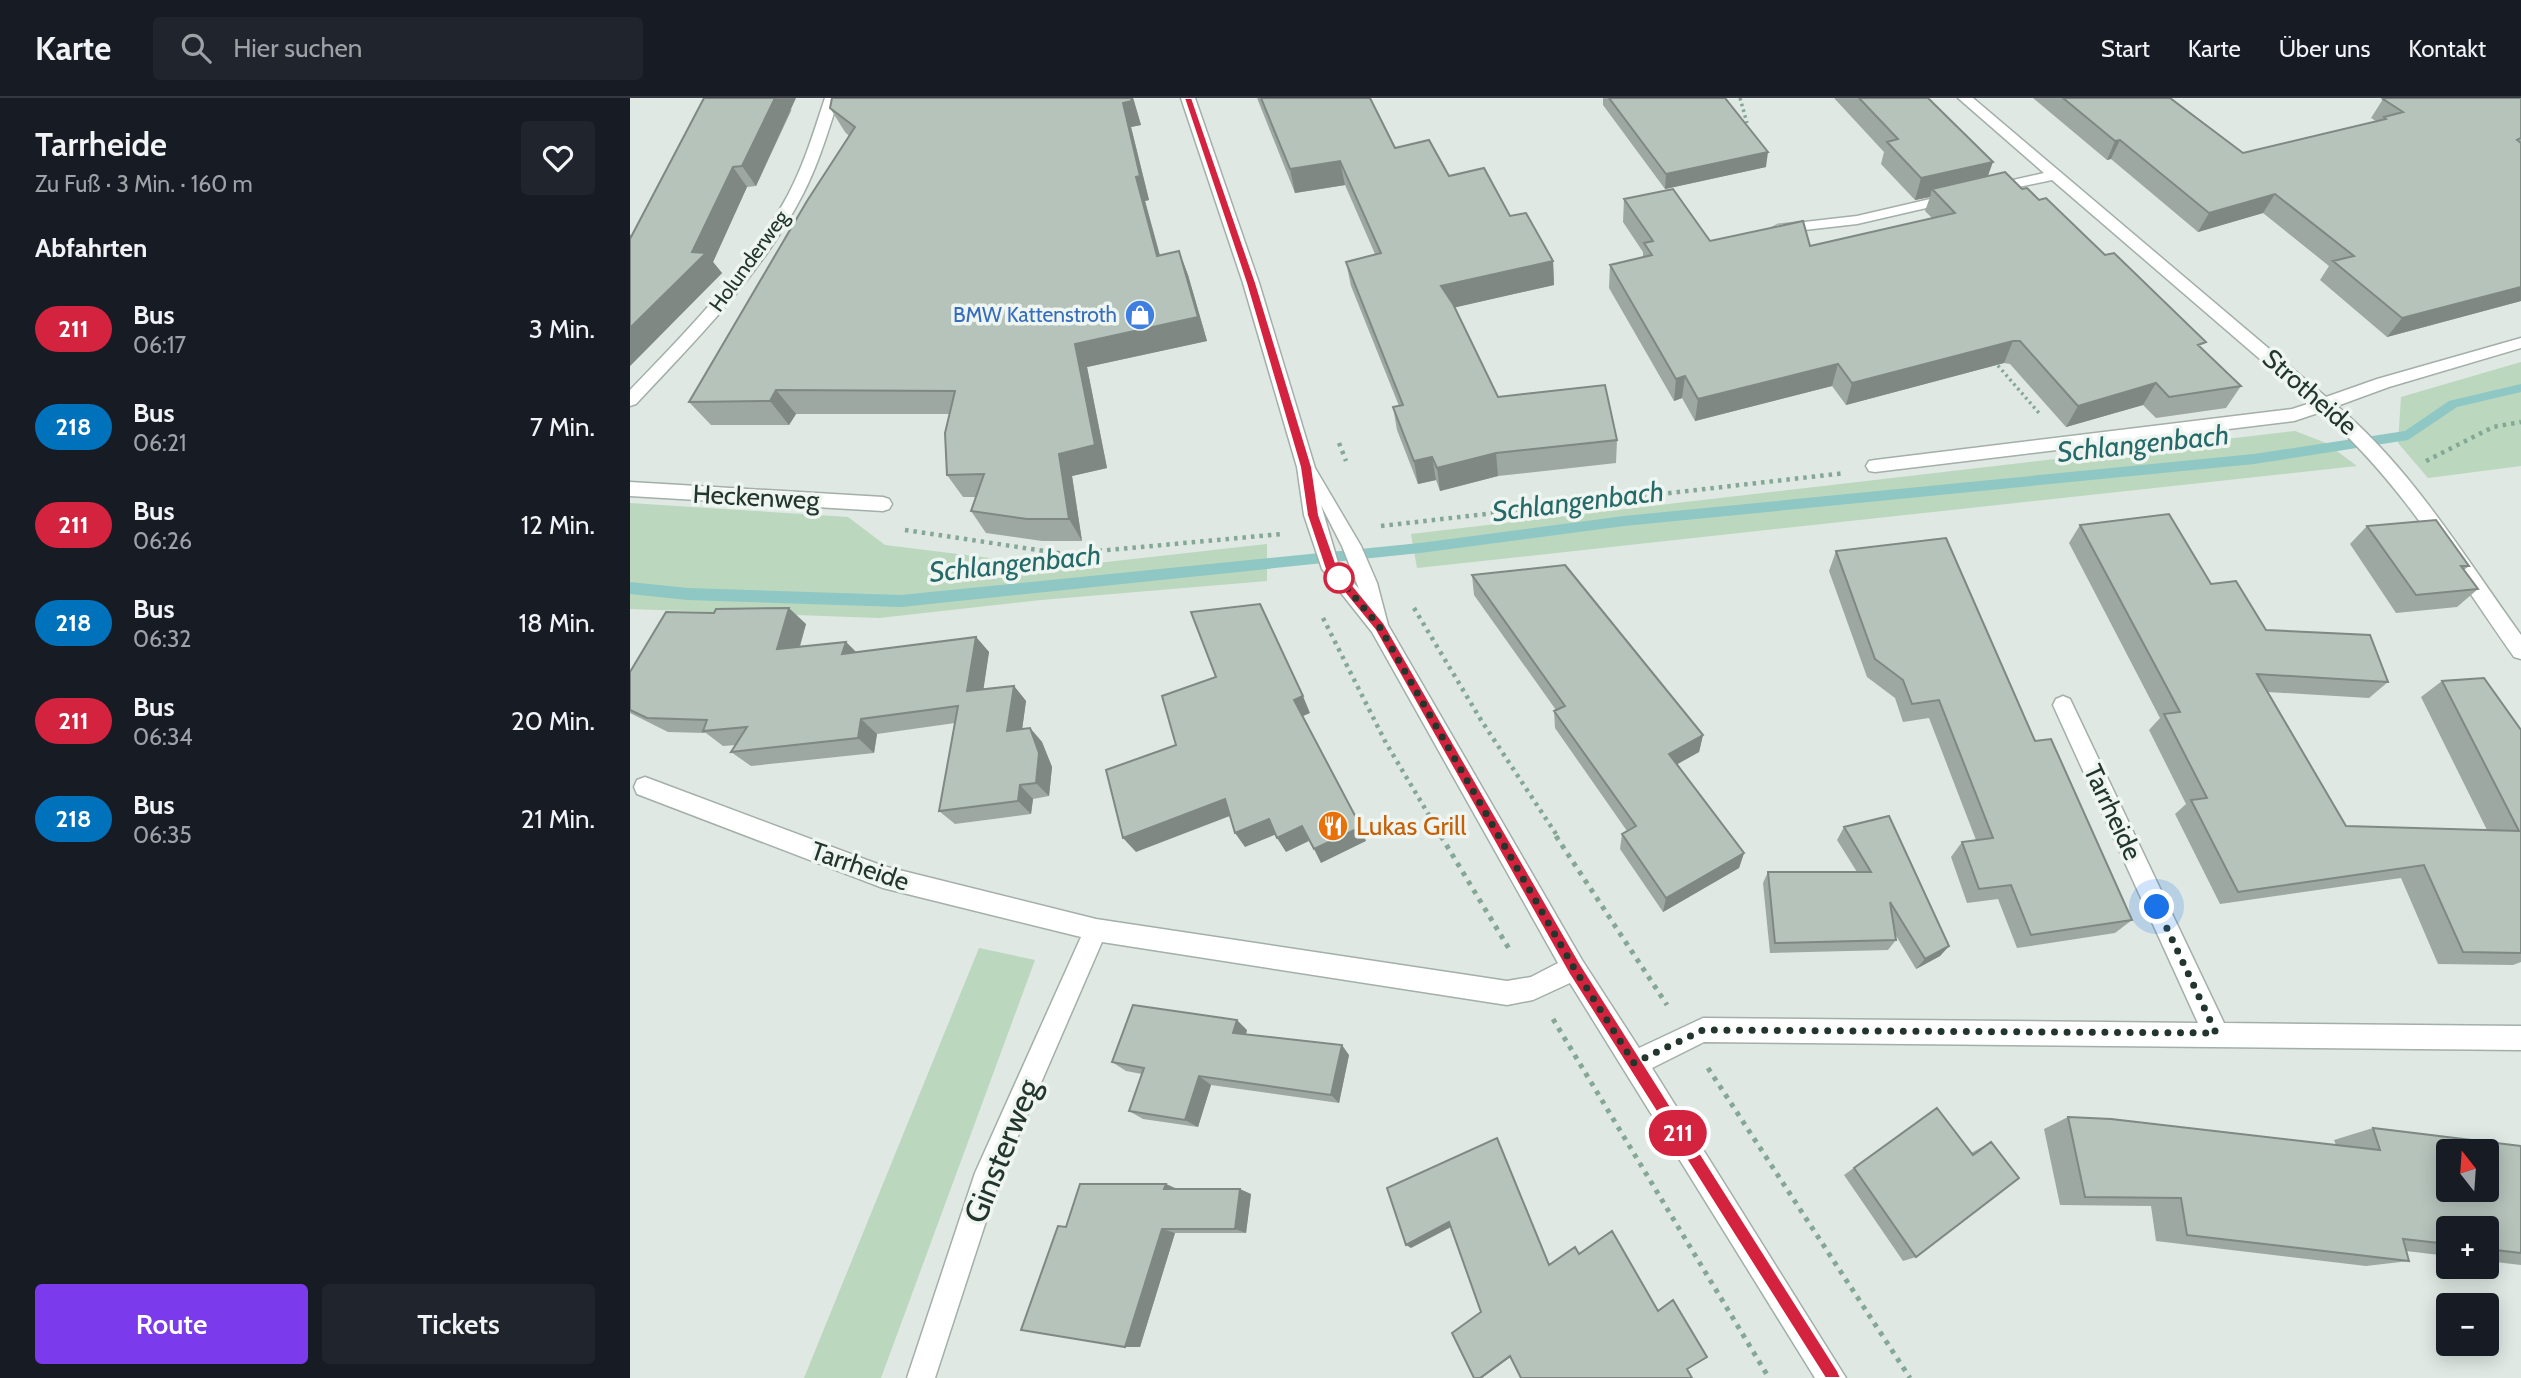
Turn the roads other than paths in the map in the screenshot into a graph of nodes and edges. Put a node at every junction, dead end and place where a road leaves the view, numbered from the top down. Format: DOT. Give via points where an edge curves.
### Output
graph roads {
  1 [pos="832,98"];
  2 [pos="1188,98"];
  3 [pos="1965,98"];
  4 [pos="2055,175"];
  5 [pos="1768,230"];
  6 [pos="2521,343"];
  7 [pos="630,400"];
  8 [pos="2328,405"];
  9 [pos="1875,466"];
  10 [pos="1306,467"];
  11 [pos="630,489"];
  12 [pos="883,504"];
  13 [pos="1379,626"];
  14 [pos="2521,651"];
  15 [pos="2063,705"];
  16 [pos="645,787"];
  17 [pos="1096,930"];
  18 [pos="1574,968"];
  19 [pos="2216,1033"];
  20 [pos="2521,1038"];
  21 [pos="1634,1063"];
  22 [pos="921,1378"];
  23 [pos="1832,1378"];
  1 -- 7 [label="street, Holunderweg" via="793,200 749,268"];
  2 -- 10 [label="street"];
  3 -- 4 [label="street, Strotheide"];
  4 -- 5 [label="street" via="1857,220"];
  4 -- 8 [label="street, Strotheide"];
  6 -- 8 [label="street" via="2384,383"];
  8 -- 9 [label="street" via="2294,415"];
  8 -- 14 [label="street, Strotheide" via="2398,477"];
  10 -- 13 [label="street" via="1362,565"];
  10 -- 13 [label="street" via="1313,515 1331,569"];
  11 -- 12 [label="street, Heckenweg"];
  13 -- 18 [label="street"];
  15 -- 19 [label="street, Tarrheide"];
  16 -- 17 [label="street, Tarrheide" via="883,877"];
  17 -- 18 [label="street, Tarrheide" via="1507,993 1534,988"];
  17 -- 22 [label="street, Ginsterweg" via="988,1173"];
  18 -- 21 [label="street"];
  19 -- 20 [label="street"];
  19 -- 21 [label="street" via="1703,1030"];
  21 -- 23 [label="street"];
}
